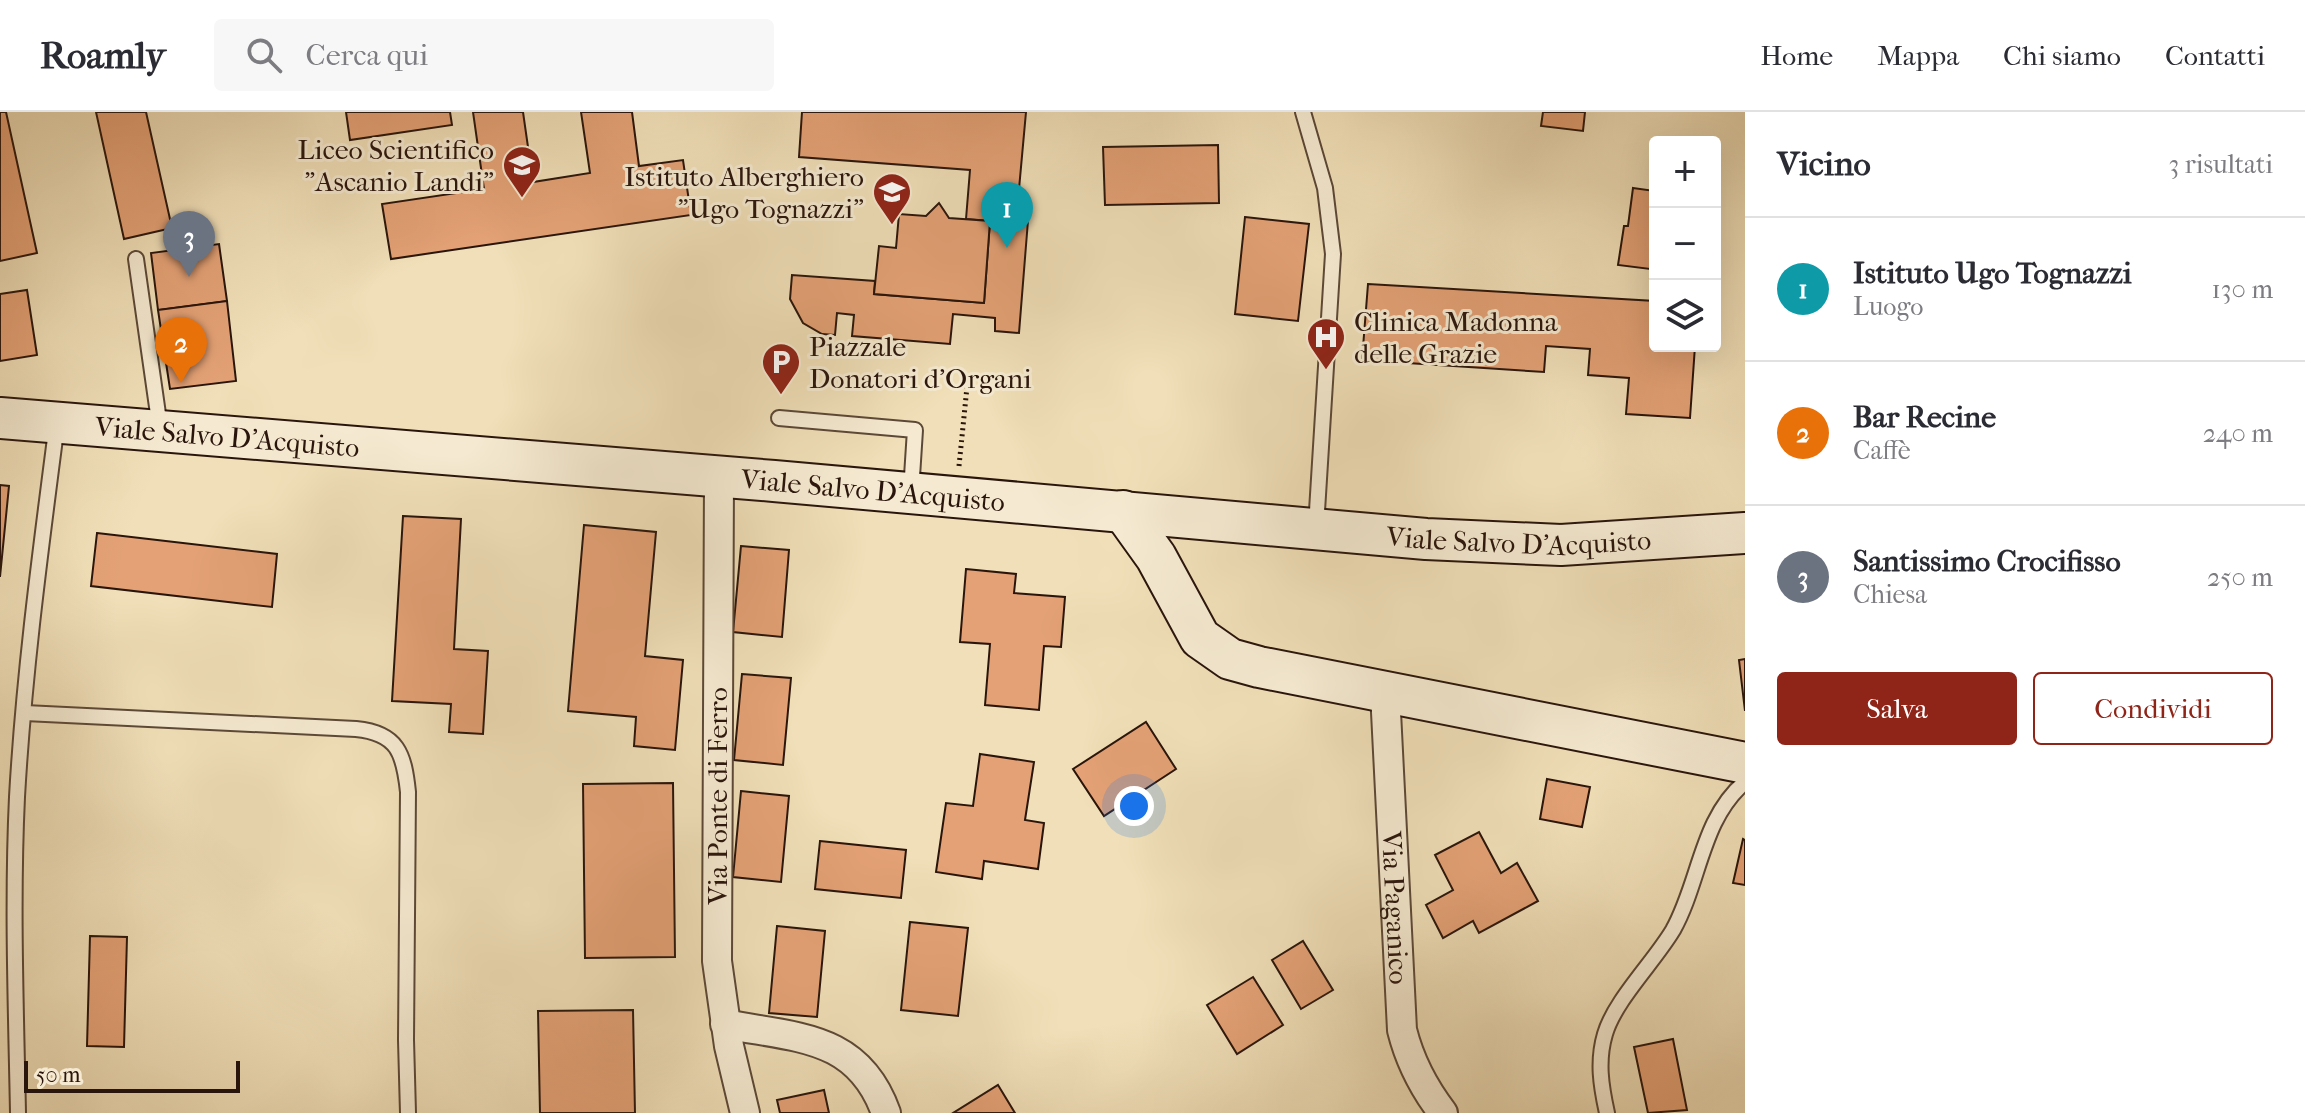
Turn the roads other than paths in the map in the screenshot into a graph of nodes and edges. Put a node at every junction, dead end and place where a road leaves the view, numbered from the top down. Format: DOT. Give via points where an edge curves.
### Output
graph roads {
  1 [pos="1303,112"];
  2 [pos="136,259"];
  3 [pos="0,418"];
  4 [pos="779,418"];
  5 [pos="57,423"];
  6 [pos="160,432"];
  7 [pos="719,476"];
  8 [pos="911,493"];
  9 [pos="1123,511"];
  10 [pos="1316,530"];
  11 [pos="1745,533"];
  12 [pos="1385,692"];
  13 [pos="25,713"];
  14 [pos="1745,763"];
  15 [pos="1745,782"];
  16 [pos="725,1024"];
  17 [pos="18,1113"];
  18 [pos="408,1113"];
  19 [pos="745,1113"];
  20 [pos="886,1113"];
  21 [pos="1443,1113"];
  22 [pos="1607,1113"];
  1 -- 10 [label="lane" via="1325,188 1333,254"];
  2 -- 6 [label="lane"];
  3 -- 5 [label="main road, Viale Salvo D'Acquisto"];
  4 -- 8 [label="lane" via="915,430"];
  5 -- 6 [label="main road, Viale Salvo D'Acquisto"];
  5 -- 13 [label="lane"];
  6 -- 7 [label="main road, Viale Salvo D'Acquisto"];
  7 -- 8 [label="main road, Viale Salvo D'Acquisto"];
  7 -- 16 [label="street, Via Ponte di Ferro" via="716,930"];
  8 -- 9 [label="main road, Viale Salvo D'Acquisto"];
  9 -- 10 [label="main road, Viale Salvo D'Acquisto"];
  9 -- 12 [label="main road" via="1156,557 1194,630 1214,650 1249,665"];
  10 -- 11 [label="main road, Viale Salvo D'Acquisto" via="1525,545"];
  12 -- 14 [label="main road"];
  12 -- 21 [label="street, Via Paganico" via="1401,1022 1413,1067"];
  13 -- 17 [label="lane" via="14,881"];
  13 -- 18 [label="lane" via="356,729 388,737 401,754 408,792"];
  15 -- 22 [label="lane" via="1715,818 1672,931 1606,1030 1600,1075"];
  16 -- 19 [label="street, Via Ponte di Ferro"];
  16 -- 20 [label="street" via="816,1042 840,1052 868,1077"];
}
